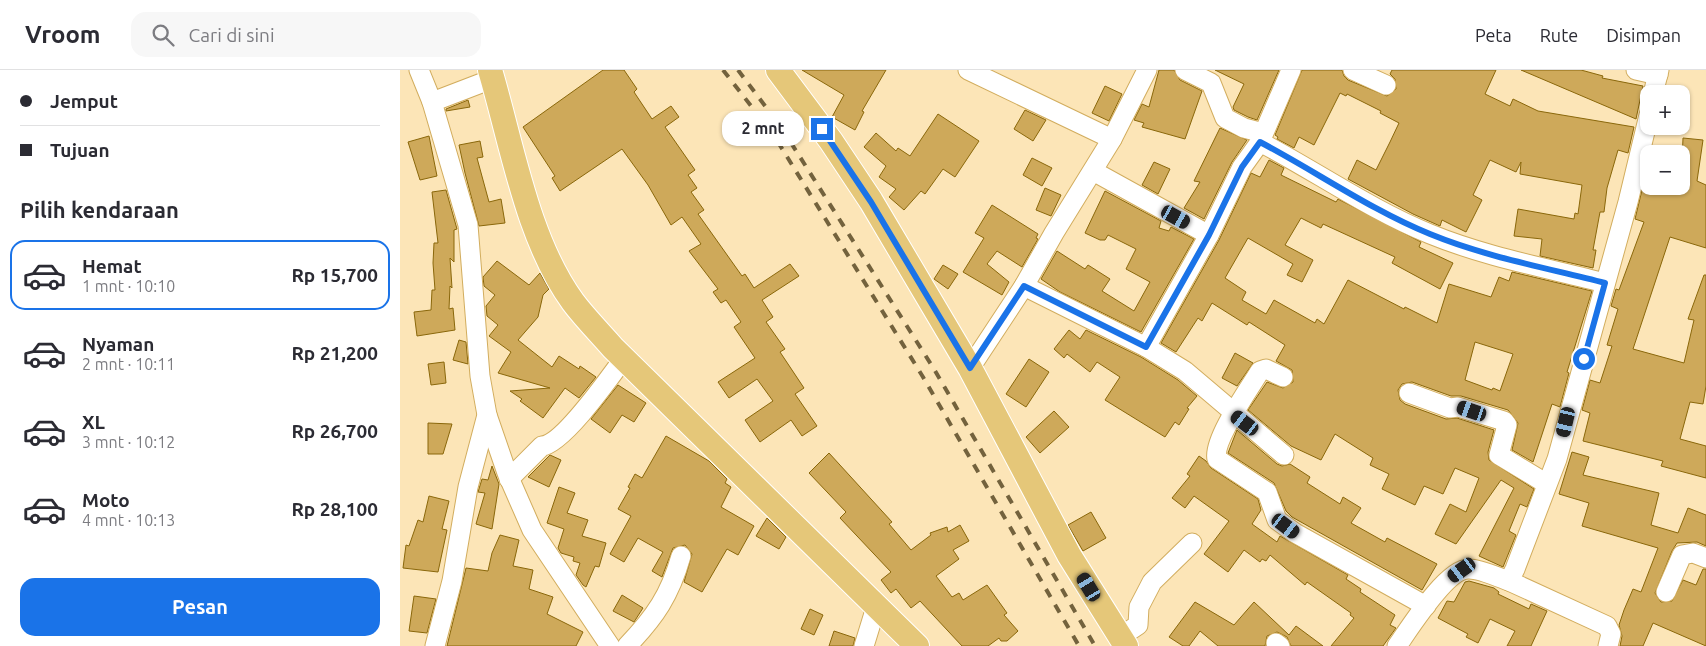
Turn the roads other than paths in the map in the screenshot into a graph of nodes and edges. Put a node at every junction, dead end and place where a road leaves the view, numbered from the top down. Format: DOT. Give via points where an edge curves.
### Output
graph roads {
  1 [pos="419,70"];
  2 [pos="778,70"];
  3 [pos="968,70"];
  4 [pos="1147,70"];
  5 [pos="1185,70"];
  6 [pos="1291,70"];
  7 [pos="1353,70"];
  8 [pos="1636,70"];
  9 [pos="1658,73"];
  10 [pos="491,74"];
  11 [pos="1386,85"];
  12 [pos="432,102"];
  13 [pos="1644,135"];
  14 [pos="1261,138"];
  15 [pos="1112,139"];
  16 [pos="1093,171"];
  17 [pos="1209,235"];
  18 [pos="1605,283"];
  19 [pos="1024,286"];
  20 [pos="1146,347"];
  21 [pos="624,358"];
  22 [pos="970,368"];
  23 [pos="1283,377"];
  24 [pos="1409,393"];
  25 [pos="1234,414"];
  26 [pos="487,416"];
  27 [pos="1284,455"];
  28 [pos="509,478"];
  29 [pos="1547,484"];
  30 [pos="1192,542"];
  31 [pos="682,556"];
  32 [pos="1706,558"];
  33 [pos="1509,581"];
  34 [pos="1666,592"];
  35 [pos="876,606"];
  36 [pos="1426,606"];
  37 [pos="1123,641"];
  38 [pos="435,646"];
  39 [pos="610,646"];
  40 [pos="627,646"];
  41 [pos="864,646"];
  42 [pos="917,646"];
  43 [pos="1396,646"];
  44 [pos="1608,646"];
  1 -- 12 [label="street"];
  2 -- 22 [label="main road" via="871,202"];
  3 -- 15 [label="street"];
  4 -- 15 [label="street"];
  5 -- 14 [label="street" via="1211,83 1225,118"];
  6 -- 14 [label="street"];
  7 -- 11 [label="street"];
  8 -- 9 [label="street"];
  10 -- 12 [label="street"];
  10 -- 21 [label="main road" via="531,217 551,263 572,301"];
  12 -- 26 [label="street" via="468,225 480,376"];
  13 -- 18 [label="street"];
  14 -- 17 [label="street" via="1242,167"];
  14 -- 18 [label="street" via="1378,209 1430,234 1488,255"];
  15 -- 16 [label="street"];
  16 -- 17 [label="street"];
  16 -- 19 [label="street"];
  17 -- 20 [label="street"];
  18 -- 29 [label="street" via="1557,460"];
  19 -- 20 [label="street"];
  19 -- 22 [label="street"];
  20 -- 25 [label="street" via="1185,370"];
  21 -- 28 [label="street" via="576,420 548,446 542,446"];
  21 -- 35 [label="main road"];
  22 -- 37 [label="main road" via="1069,555"];
  23 -- 25 [label="street" via="1262,369"];
  24 -- 29 [label="street" via="1450,408 1458,407 1504,421 1507,425 1499,455"];
  25 -- 27 [label="street"];
  25 -- 36 [label="street" via="1224,428 1216,456 1221,463 1267,492 1277,520"];
  26 -- 28 [label="street"];
  26 -- 38 [label="street" via="468,487 452,581"];
  28 -- 39 [label="street" via="532,530"];
  29 -- 33 [label="street"];
  30 -- 37 [label="street" via="1152,582 1139,606 1138,625"];
  31 -- 40 [label="street" via="657,614"];
  32 -- 34 [label="street" via="1694,553 1682,555"];
  33 -- 36 [label="street" via="1470,569 1462,570"];
  33 -- 44 [label="street" via="1607,626 1611,634"];
  35 -- 41 [label="street"];
  35 -- 42 [label="main road"];
  36 -- 43 [label="street"];
}
